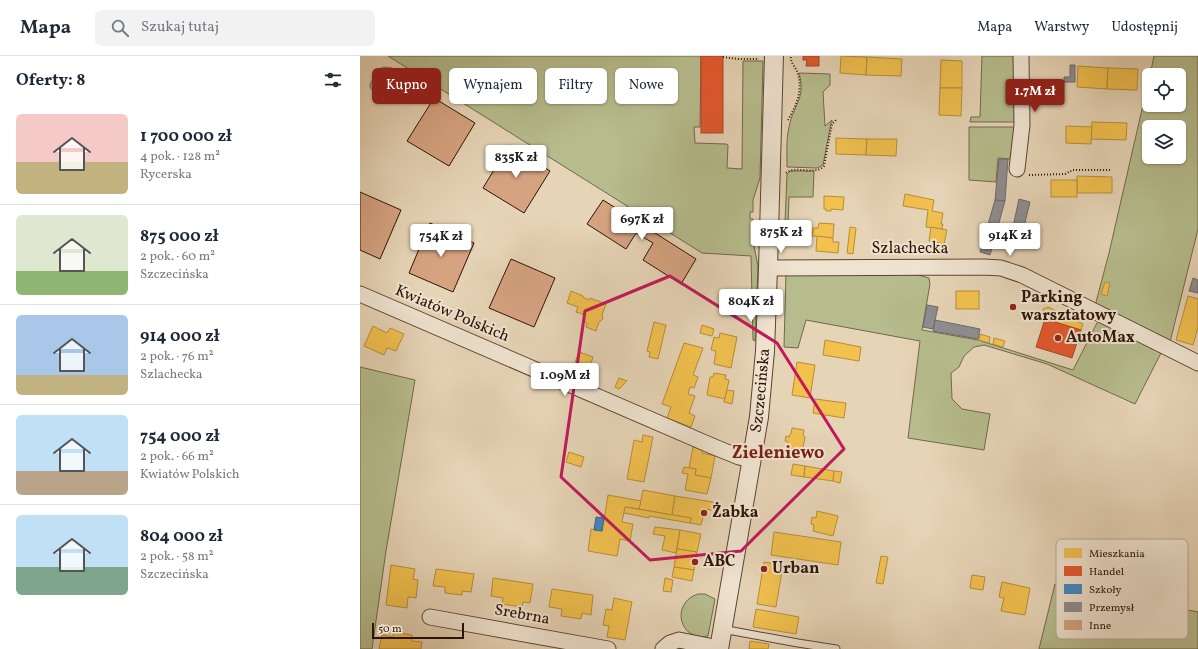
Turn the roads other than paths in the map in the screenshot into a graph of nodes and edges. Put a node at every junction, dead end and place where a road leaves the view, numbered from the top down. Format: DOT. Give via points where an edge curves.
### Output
graph roads {
  1 [pos="1021,56"];
  2 [pos="776,58"];
  3 [pos="1017,169"];
  4 [pos="768,268"];
  5 [pos="360,294"];
  6 [pos="1198,363"];
  7 [pos="752,460"];
  8 [pos="430,617"];
  9 [pos="722,629"];
  10 [pos="719,648"];
  11 [pos="608,649"];
  12 [pos="663,649"];
  13 [pos="836,649"];
  1 -- 3 [label="street" via="1022,125"];
  2 -- 4 [label="street, Szczecińska"];
  4 -- 6 [label="street, Szlachecka" via="1001,268 1022,275"];
  4 -- 7 [label="street, Szczecińska" via="764,358"];
  5 -- 7 [label="street, Kwiatów Polskich" via="712,446"];
  7 -- 9 [label="street, Szczecińska"];
  8 -- 11 [label="street, Srebrna"];
  9 -- 10 [label="street, Szczecińska"];
  9 -- 13 [label="lane"];
  10 -- 12 [label="street" via="679,640"];
}
